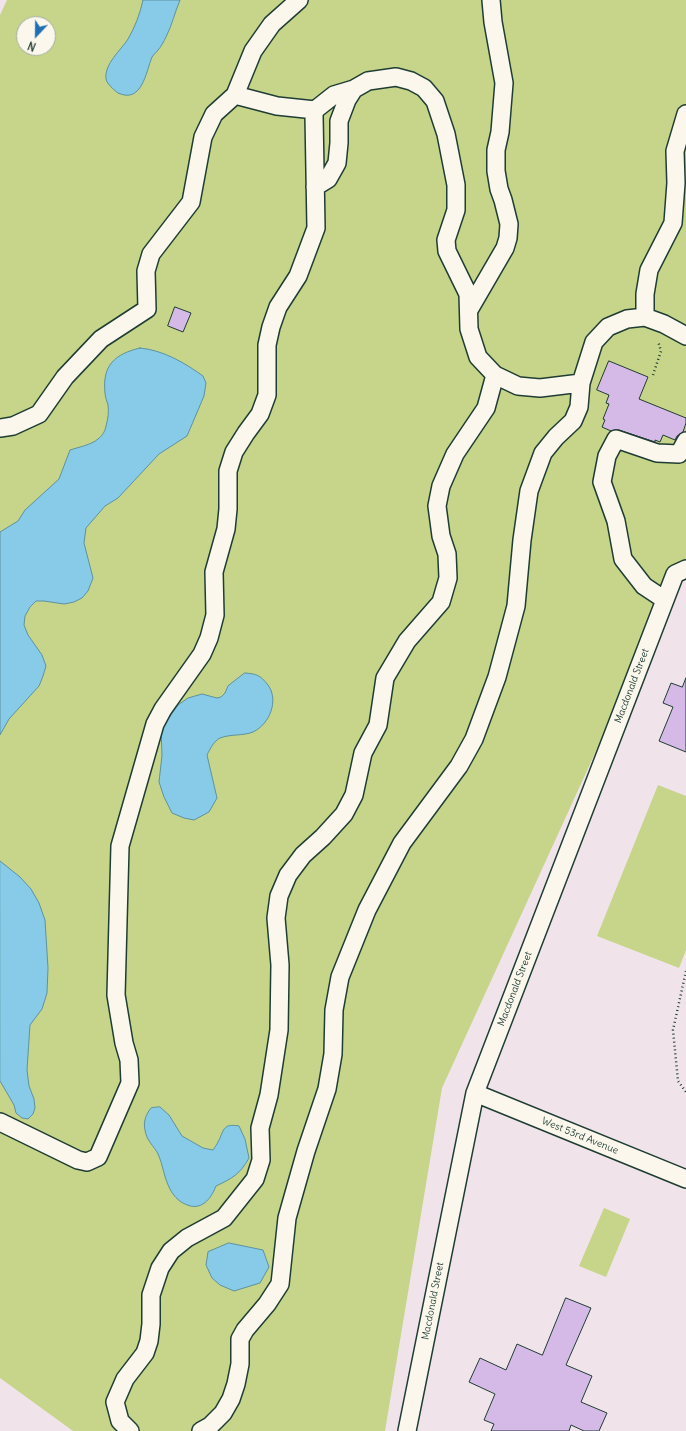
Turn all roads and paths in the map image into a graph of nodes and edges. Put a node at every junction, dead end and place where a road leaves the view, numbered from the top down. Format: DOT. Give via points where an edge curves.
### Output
graph roads {
  1 [pos="299,0"];
  2 [pos="491,0"];
  3 [pos="354,90"];
  4 [pos="235,95"];
  5 [pos="315,110"];
  6 [pos="686,114"];
  7 [pos="315,187"];
  8 [pos="469,310"];
  9 [pos="648,318"];
  10 [pos="686,336"];
  11 [pos="495,375"];
  12 [pos="653,375"];
  13 [pos="581,383"];
  14 [pos="0,428"];
  15 [pos="686,441"];
  16 [pos="686,569"];
  17 [pos="665,600"];
  18 [pos="686,971"];
  19 [pos="686,1092"];
  20 [pos="475,1093"];
  21 [pos="0,1122"];
  22 [pos="686,1179"];
  23 [pos="130,1431"];
  24 [pos="201,1431"];
  25 [pos="406,1431"];
  1 -- 4 [label="street" via="272,24 253,51"];
  2 -- 8 [label="street" via="504,83 496,171 509,224 505,248"];
  3 -- 5 [label="street" via="334,95"];
  3 -- 7 [label="street" via="347,100 340,121 337,163 328,179"];
  3 -- 8 [label="street" via="368,81 396,77 424,88 435,101 446,134 456,185 456,210 446,240 447,251 468,294"];
  4 -- 5 [label="street" via="277,106"];
  4 -- 14 [label="street" via="214,114 203,137 191,202 151,254 146,271 147,309 101,339 65,377 39,414 13,426"];
  5 -- 7 [label="street"];
  6 -- 9 [label="street" via="675,151 673,224 649,270 645,294"];
  7 -- 21 [label="street" via="316,228 298,276 278,307 270,327 267,345 267,395 260,414 234,452 228,471 226,529 214,572 215,615 209,638 202,654 155,724 120,846 116,995 129,1060 130,1083 98,1157 87,1162"];
  8 -- 11 [label="street" via="469,329 478,356"];
  9 -- 10 [label="street"];
  9 -- 12 [label="path" via="661,351"];
  9 -- 13 [label="street" via="627,320 608,328 594,342"];
  11 -- 13 [label="street" via="518,386 540,388"];
  11 -- 23 [label="street" via="486,408 455,454 441,486 437,506 441,536 447,554 448,578 441,602 407,641 385,678 378,726 363,752 354,795 344,814 303,855 288,875 279,896 276,918 280,966 279,1030 269,1095 260,1128 262,1160 255,1179 224,1218 187,1238 171,1251 160,1268 151,1296 151,1324 147,1347 125,1379 116,1402 120,1421"];
  13 -- 24 [label="street" via="579,407 574,421 543,453 529,491 516,606 497,677 474,739 459,766 402,843 367,910 340,977 334,1010 327,1089 287,1218 280,1284 240,1339 240,1364 231,1399 223,1413"];
  15 -- 17 [label="street" via="679,454 657,453 616,439 608,456 602,482 616,521 623,559 644,586"];
  16 -- 17 [label="street, Macdonald Street" via="675,574"];
  17 -- 20 [label="street, Macdonald Street"];
  18 -- 19 [label="path" via="673,1030 678,1081"];
  20 -- 22 [label="street, West 53rd Avenue"];
  20 -- 25 [label="street, Macdonald Street"];
}
